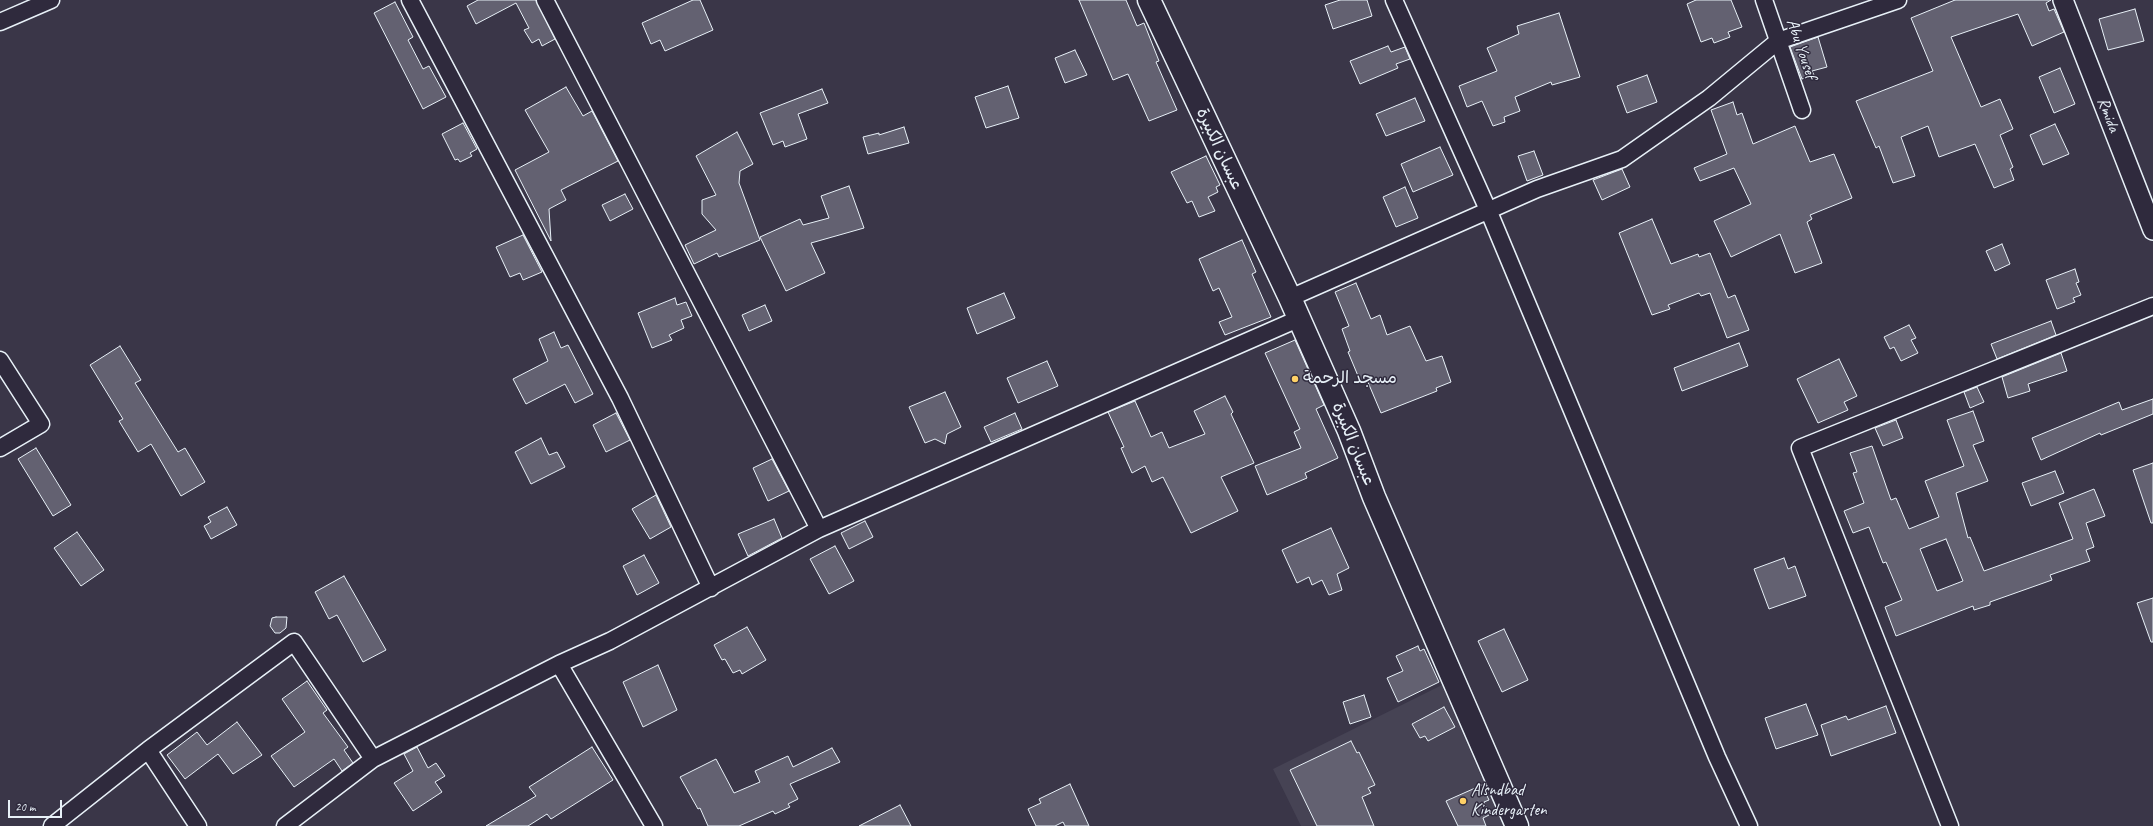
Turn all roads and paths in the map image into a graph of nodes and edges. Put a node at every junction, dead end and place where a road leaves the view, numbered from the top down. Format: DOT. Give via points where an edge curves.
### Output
graph roads {
  1 [pos="51,0"];
  2 [pos="410,0"];
  3 [pos="545,0"];
  4 [pos="1149,0"];
  5 [pos="1394,0"];
  6 [pos="1764,0"];
  7 [pos="1898,0"];
  8 [pos="2063,0"];
  9 [pos="0,22"];
  10 [pos="1778,41"];
  11 [pos="1802,110"];
  12 [pos="1489,212"];
  13 [pos="2153,230"];
  14 [pos="1290,298"];
  15 [pos="2153,306"];
  16 [pos="1298,319"];
  17 [pos="0,360"];
  18 [pos="0,448"];
  19 [pos="819,529"];
  20 [pos="711,588"];
  21 [pos="559,664"];
  22 [pos="148,750"];
  23 [pos="372,759"];
  24 [pos="52,826"];
  25 [pos="198,826"];
  26 [pos="285,826"];
  27 [pos="654,826"];
  28 [pos="1517,826"];
  29 [pos="1749,826"];
  30 [pos="1950,826"];
  1 -- 9 [label="street"];
  2 -- 20 [label="street" via="620,398"];
  3 -- 19 [label="street"];
  4 -- 14 [label="main road, عبسان الكبيرة"];
  5 -- 12 [label="street"];
  6 -- 10 [label="street, Abu Yousef"];
  7 -- 10 [label="street"];
  8 -- 13 [label="street, Rmida"];
  10 -- 11 [label="street, Abu Yousef"];
  10 -- 12 [label="street" via="1709,98 1622,159 1537,189"];
  12 -- 14 [label="street"];
  12 -- 29 [label="street" via="1717,757"];
  14 -- 16 [label="main road, عبسان الكبيرة"];
  15 -- 30 [label="street" via="1800,448"];
  16 -- 19 [label="street"];
  16 -- 28 [label="main road, عبسان الكبيرة" via="1349,432 1374,497"];
  17 -- 18 [label="street" via="41,424"];
  19 -- 20 [label="street"];
  20 -- 21 [label="street" via="610,641"];
  21 -- 23 [label="street"];
  21 -- 27 [label="street"];
  22 -- 23 [label="street" via="294,642"];
  22 -- 24 [label="street"];
  22 -- 25 [label="street"];
  23 -- 26 [label="street"];
}
